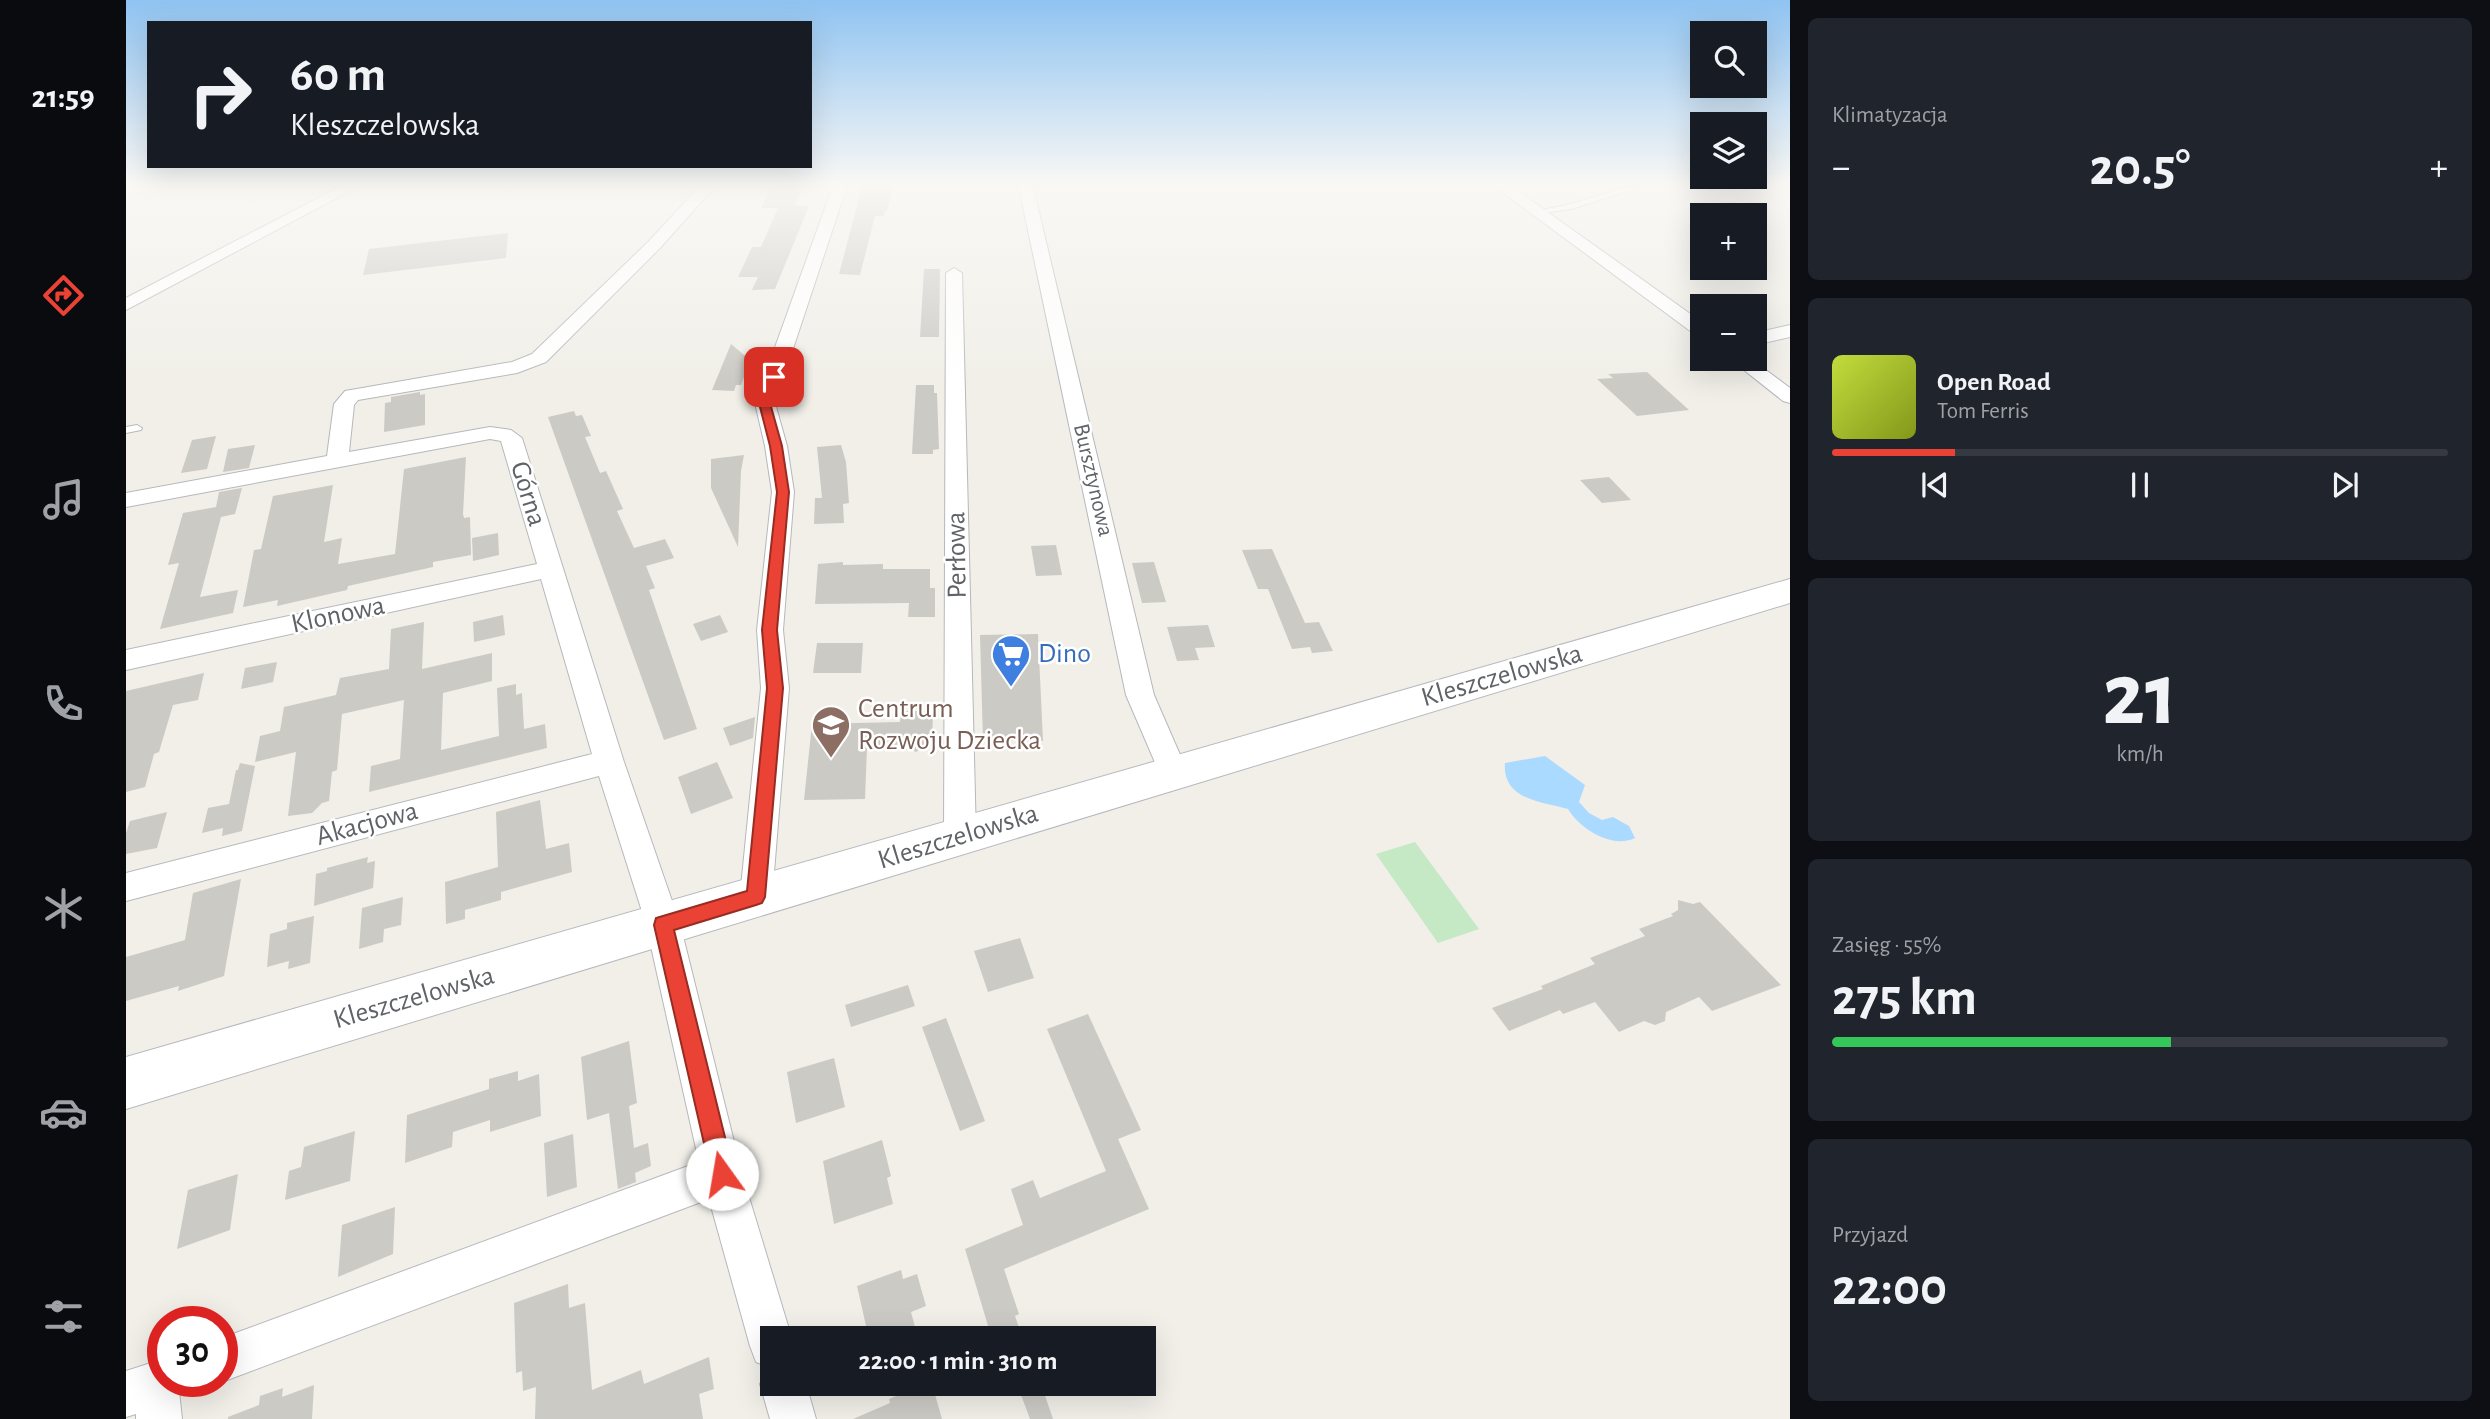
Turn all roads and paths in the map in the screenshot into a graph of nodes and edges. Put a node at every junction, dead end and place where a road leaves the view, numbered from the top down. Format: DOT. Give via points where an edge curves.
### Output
graph roads {
  1 [pos="231,249"];
  2 [pos="650,249"];
  3 [pos="818,249"];
  4 [pos="1039,249"];
  5 [pos="1588,249"];
  6 [pos="954,273"];
  7 [pos="126,304"];
  8 [pos="1690,323"];
  9 [pos="1790,331"];
  10 [pos="1767,336"];
  11 [pos="1755,371"];
  12 [pos="1790,397"];
  13 [pos="337,461"];
  14 [pos="128,504"];
  15 [pos="550,569"];
  16 [pos="1790,591"];
  17 [pos="126,660"];
  18 [pos="609,762"];
  19 [pos="1173,773"];
  20 [pos="960,836"];
  21 [pos="126,887"];
  22 [pos="756,897"];
  23 [pos="663,925"];
  24 [pos="126,1083"];
  25 [pos="722,1174"];
  26 [pos="766,1326"];
  27 [pos="238,1354"];
  28 [pos="786,1396"];
  29 [pos="793,1419"];
  1 -- 7 [label="street"];
  2 -- 13 [label="street" via="539,358 517,367 352,395 344,404"];
  3 -- 22 [label="street" via="765,403 783,492 769,630 775,688"];
  4 -- 19 [label="street, Bursztynowa" via="1140,695"];
  5 -- 8 [label="street"];
  6 -- 20 [label="street, Perłowa"];
  9 -- 10 [label="street"];
  11 -- 12 [label="street"];
  13 -- 14 [label="street, Górna"];
  13 -- 15 [label="street, Górna" via="504,434 511,438"];
  15 -- 17 [label="street, Klonowa"];
  15 -- 18 [label="street, Górna"];
  16 -- 19 [label="main road, Kleszczelowska"];
  18 -- 21 [label="street, Akacjowa"];
  18 -- 23 [label="street, Górna"];
  19 -- 20 [label="main road, Kleszczelowska"];
  20 -- 22 [label="main road, Kleszczelowska"];
  22 -- 23 [label="main road, Kleszczelowska"];
  23 -- 24 [label="main road, Kleszczelowska"];
  23 -- 25 [label="street, Górna"];
  25 -- 26 [label="street, Górna"];
  25 -- 27 [label="street"];
  28 -- 29 [label="street"];
}
